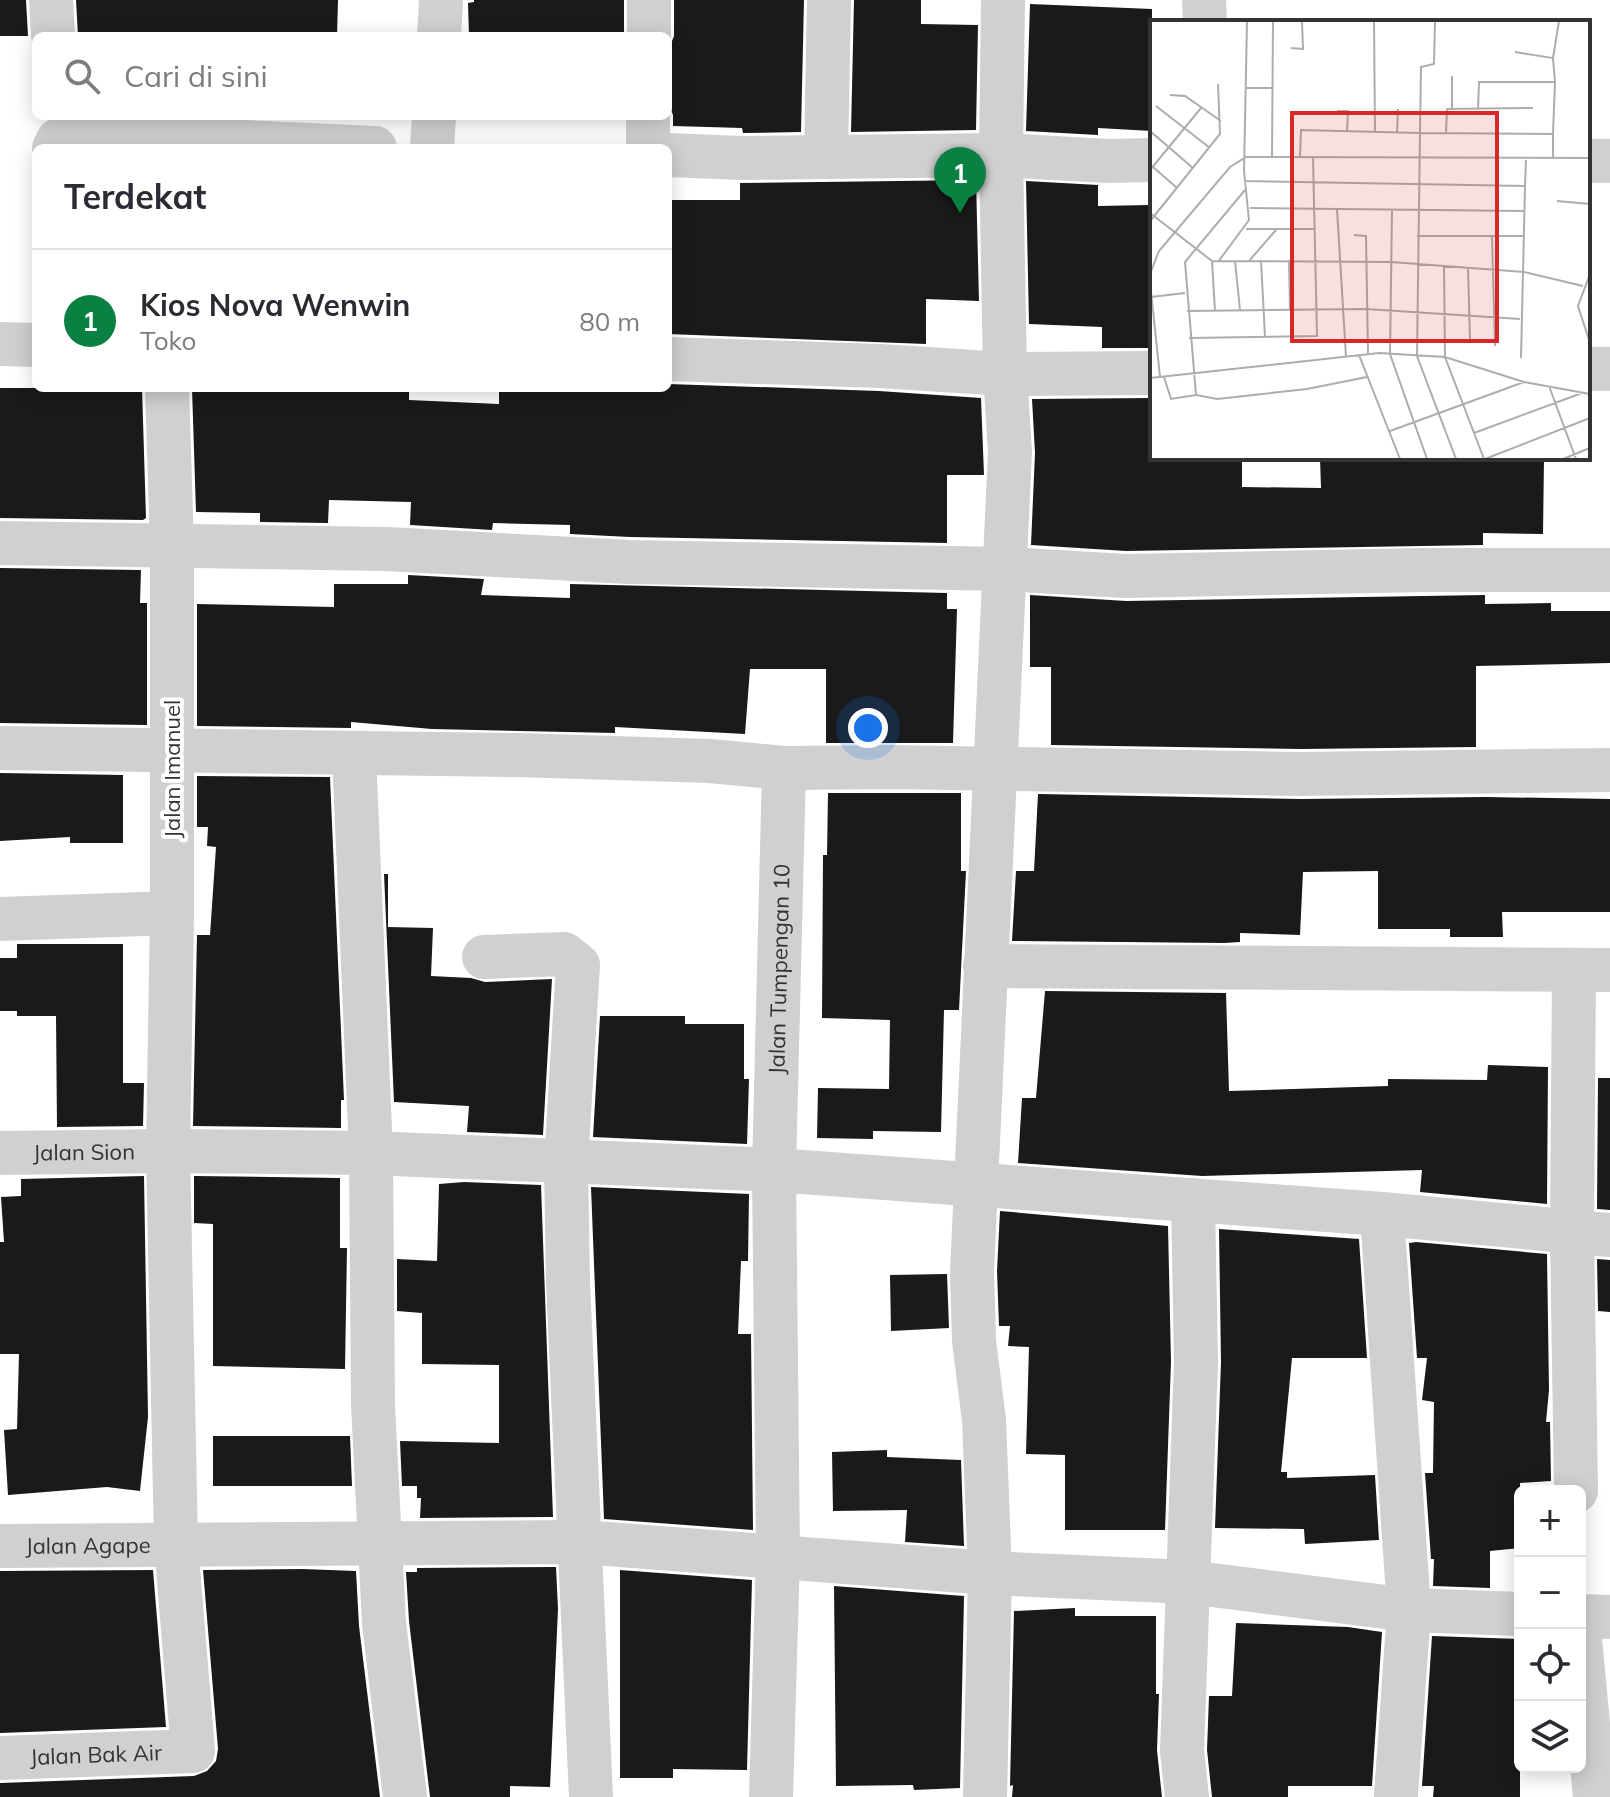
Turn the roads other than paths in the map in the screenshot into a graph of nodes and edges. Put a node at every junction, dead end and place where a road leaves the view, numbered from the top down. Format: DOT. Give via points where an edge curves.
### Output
graph roads {
  1 [pos="51,0"];
  2 [pos="441,0"];
  3 [pos="649,0"];
  4 [pos="829,0"];
  5 [pos="1003,0"];
  6 [pos="1204,0"];
  7 [pos="1205,20"];
  8 [pos="53,32"];
  9 [pos="439,32"];
  10 [pos="649,32"];
  11 [pos="434,120"];
  12 [pos="648,120"];
  13 [pos="56,135"];
  14 [pos="287,144"];
  15 [pos="432,144"];
  16 [pos="648,144"];
  17 [pos="672,155"];
  18 [pos="826,155"];
  19 [pos="1001,155"];
  20 [pos="1150,160"];
  21 [pos="0,344"];
  22 [pos="32,345"];
  23 [pos="672,359"];
  24 [pos="1150,373"];
  25 [pos="1005,374"];
  26 [pos="167,392"];
  27 [pos="0,543"];
  28 [pos="172,545"];
  29 [pos="1005,569"];
  30 [pos="1610,570"];
  31 [pos="0,748"];
  32 [pos="172,749"];
  33 [pos="354,754"];
  34 [pos="784,768"];
  35 [pos="995,770"];
  36 [pos="1610,770"];
  37 [pos="172,913"];
  38 [pos="0,919"];
  39 [pos="484,957"];
  40 [pos="985,966"];
  41 [pos="1592,970"];
  42 [pos="168,1151"];
  43 [pos="0,1153"];
  44 [pos="371,1153"];
  45 [pos="566,1163"];
  46 [pos="774,1170"];
  47 [pos="976,1186"];
  48 [pos="1193,1200"];
  49 [pos="1382,1214"];
  50 [pos="1591,1234"];
  51 [pos="1576,1485"];
  52 [pos="581,1542"];
  53 [pos="176,1544"];
  54 [pos="380,1544"];
  55 [pos="0,1546"];
  56 [pos="778,1555"];
  57 [pos="990,1573"];
  58 [pos="1189,1582"];
  59 [pos="1409,1610"];
  60 [pos="1514,1614"];
  61 [pos="1586,1616"];
  62 [pos="1610,1617"];
  63 [pos="1586,1701"];
  64 [pos="193,1751"];
  65 [pos="0,1758"];
  66 [pos="1396,1795"];
  67 [pos="405,1797"];
  68 [pos="591,1797"];
  69 [pos="771,1797"];
  70 [pos="985,1797"];
  71 [pos="1187,1797"];
  72 [pos="1595,1797"];
  1 -- 8 [label="street"];
  2 -- 9 [label="street"];
  3 -- 10 [label="street"];
  4 -- 18 [label="street"];
  5 -- 19 [label="street"];
  6 -- 7 [label="street"];
  11 -- 15 [label="street"];
  12 -- 16 [label="street"];
  13 -- 14 [label="street"];
  17 -- 18 [label="street"];
  18 -- 19 [label="street"];
  19 -- 20 [label="street"];
  19 -- 25 [label="street"];
  21 -- 22 [label="street"];
  23 -- 25 [label="street"];
  24 -- 25 [label="street"];
  25 -- 29 [label="street" via="1010,452"];
  26 -- 28 [label="street, Jalan Imanuel"];
  27 -- 28 [label="street"];
  28 -- 29 [label="street"];
  28 -- 32 [label="street, Jalan Imanuel"];
  29 -- 30 [label="street" via="1126,576"];
  29 -- 35 [label="street"];
  31 -- 32 [label="street"];
  32 -- 33 [label="street"];
  32 -- 37 [label="street, Jalan Imanuel"];
  33 -- 34 [label="street" via="695,761"];
  33 -- 44 [label="street"];
  34 -- 35 [label="street"];
  34 -- 46 [label="street, Jalan Tumpengan 10"];
  35 -- 36 [label="street"];
  35 -- 40 [label="street"];
  37 -- 38 [label="street"];
  37 -- 42 [label="street, Jalan Imanuel"];
  39 -- 45 [label="street" via="564,954 578,965"];
  40 -- 41 [label="street"];
  40 -- 47 [label="street"];
  41 -- 50 [label="street"];
  42 -- 43 [label="street, Jalan Sion"];
  42 -- 44 [label="street, Jalan Sion"];
  42 -- 53 [label="street, Jalan Imanuel"];
  44 -- 45 [label="street, Jalan Sion"];
  44 -- 54 [label="street"];
  45 -- 46 [label="street, Jalan Sion"];
  45 -- 52 [label="street"];
  46 -- 47 [label="street, Jalan Sion"];
  46 -- 56 [label="street, Jalan Tumpengan 10"];
  47 -- 48 [label="street, Jalan Sion"];
  47 -- 57 [label="street" via="974,1341 984,1420"];
  48 -- 49 [label="street, Jalan Sion"];
  48 -- 58 [label="street" via="1196,1362"];
  49 -- 50 [label="street, Jalan Sion"];
  49 -- 59 [label="street"];
  50 -- 51 [label="street"];
  52 -- 54 [label="street, Jalan Agape"];
  52 -- 56 [label="street, Jalan Agape"];
  52 -- 68 [label="street"];
  53 -- 54 [label="street, Jalan Agape"];
  53 -- 55 [label="street, Jalan Agape"];
  53 -- 64 [label="street, Jalan Imanuel"];
  54 -- 67 [label="street"];
  56 -- 57 [label="street, Jalan Agape"];
  56 -- 69 [label="street, Jalan Tumpengan 10"];
  57 -- 58 [label="street, Jalan Agape"];
  57 -- 70 [label="street"];
  58 -- 59 [label="street, Jalan Agape"];
  58 -- 71 [label="street" via="1182,1751"];
  59 -- 60 [label="street, Jalan Agape"];
  59 -- 66 [label="street"];
  61 -- 62 [label="street"];
  63 -- 72 [label="street"];
  64 -- 65 [label="street, Jalan Bak Air"];
}
